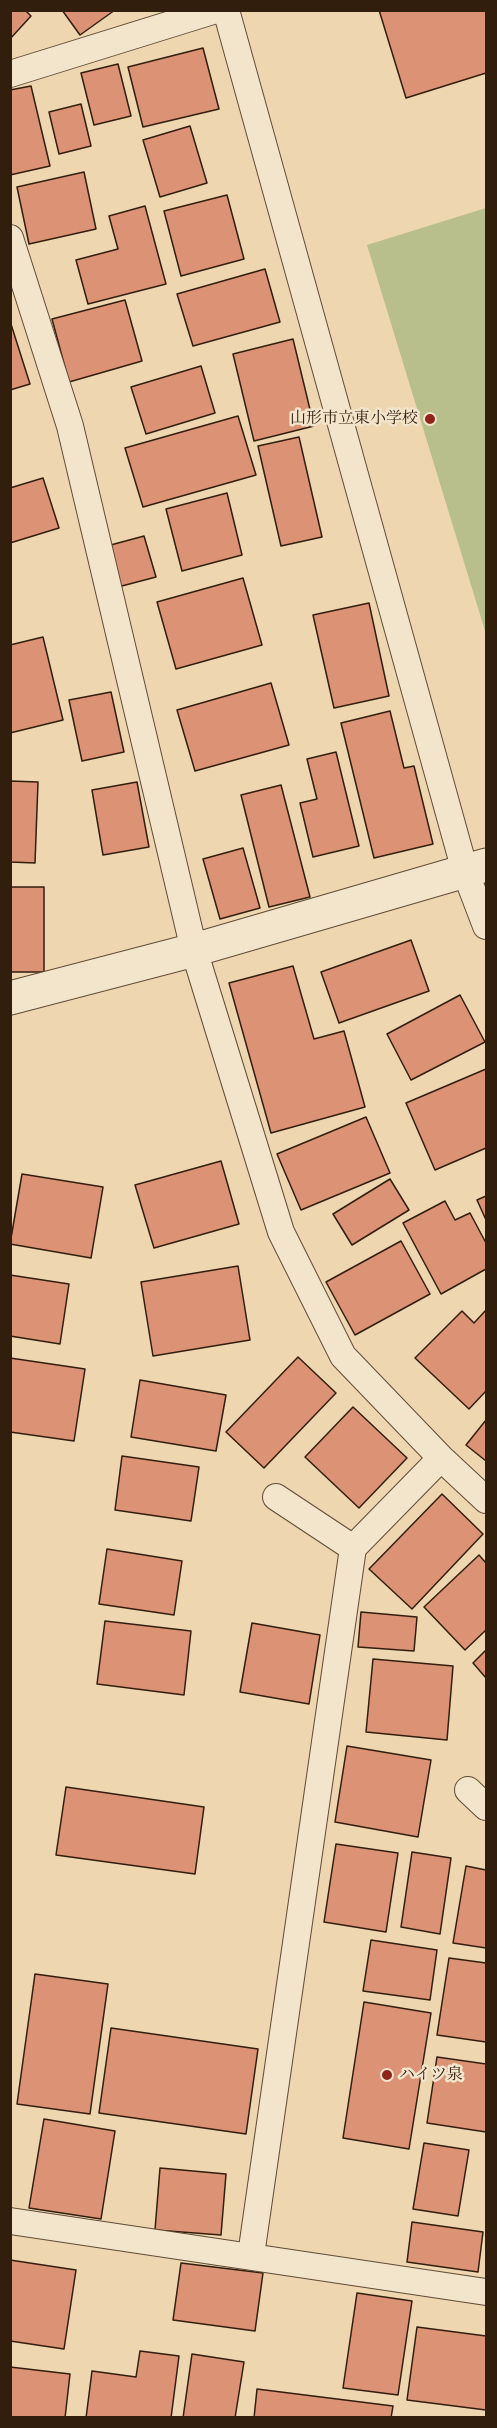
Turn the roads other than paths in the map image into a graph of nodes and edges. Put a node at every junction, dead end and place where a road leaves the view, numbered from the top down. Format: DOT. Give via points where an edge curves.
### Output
graph roads {
  1 [pos="216,10"];
  2 [pos="226,10"];
  3 [pos="10,74"];
  4 [pos="10,238"];
  5 [pos="476,868"];
  6 [pos="486,926"];
  7 [pos="194,950"];
  8 [pos="10,998"];
  9 [pos="441,1458"];
  10 [pos="276,1497"];
  11 [pos="486,1500"];
  12 [pos="353,1548"];
  13 [pos="10,2221"];
  14 [pos="251,2255"];
  15 [pos="486,2292"];
  1 -- 3 [label="lane"];
  2 -- 5 [label="lane"];
  4 -- 7 [label="lane" via="70,426"];
  5 -- 6 [label="lane"];
  5 -- 7 [label="street"];
  7 -- 8 [label="street"];
  7 -- 9 [label="lane" via="281,1232 343,1356"];
  9 -- 11 [label="lane"];
  9 -- 12 [label="lane"];
  10 -- 12 [label="lane"];
  12 -- 14 [label="lane"];
  13 -- 14 [label="lane"];
  14 -- 15 [label="lane"];
}
